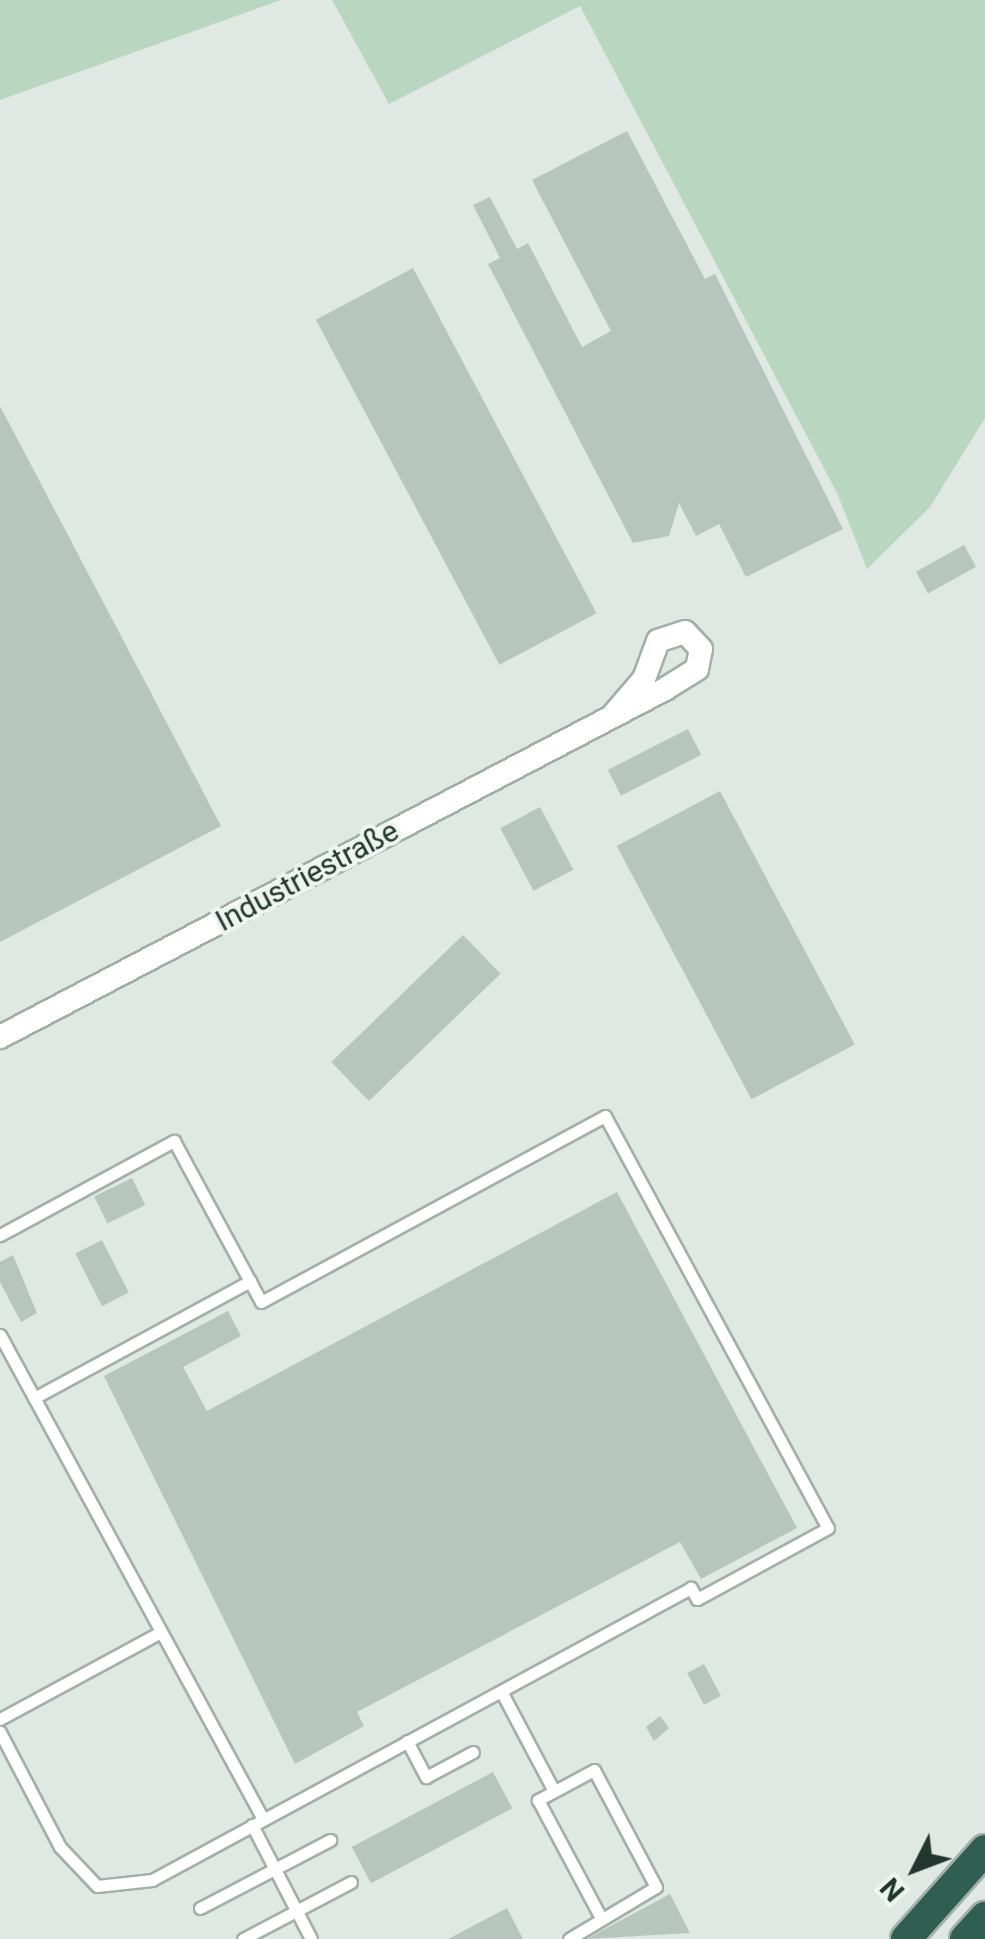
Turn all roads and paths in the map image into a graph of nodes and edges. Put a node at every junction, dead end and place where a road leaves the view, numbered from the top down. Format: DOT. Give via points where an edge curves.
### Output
graph roads {
  1 [pos="613,715"];
  2 [pos="0,1037"];
  3 [pos="0,1235"];
  4 [pos="250,1281"];
  5 [pos="0,1335"];
  6 [pos="34,1398"];
  7 [pos="161,1632"];
  8 [pos="500,1691"];
  9 [pos="0,1719"];
  10 [pos="0,1732"];
  11 [pos="407,1741"];
  12 [pos="473,1752"];
  13 [pos="554,1791"];
  14 [pos="257,1822"];
  15 [pos="330,1840"];
  16 [pos="985,1850"];
  17 [pos="275,1869"];
  18 [pos="351,1882"];
  19 [pos="200,1908"];
  20 [pos="296,1911"];
  21 [pos="600,1916"];
  22 [pos="985,1917"];
  23 [pos="243,1939"];
  24 [pos="311,1939"];
  25 [pos="570,1939"];
  26 [pos="906,1939"];
  27 [pos="965,1939"];
  1 -- 2 [label="street, Industriestraße"];
  3 -- 4 [label="lane" via="174,1141"];
  4 -- 6 [label="lane"];
  4 -- 8 [label="lane" via="261,1302 605,1116 828,1528 697,1599 690,1588"];
  5 -- 6 [label="lane"];
  6 -- 7 [label="lane"];
  7 -- 9 [label="lane"];
  7 -- 14 [label="lane"];
  8 -- 11 [label="lane"];
  8 -- 13 [label="lane"];
  10 -- 14 [label="lane" via="60,1847 97,1886 152,1880"];
  11 -- 12 [label="lane" via="426,1777"];
  11 -- 14 [label="lane"];
  13 -- 21 [label="lane" via="538,1800"];
  13 -- 21 [label="lane" via="594,1770 656,1887"];
  14 -- 17 [label="lane"];
  15 -- 17 [label="lane"];
  16 -- 26 [label="highway"];
  17 -- 19 [label="lane"];
  17 -- 20 [label="lane"];
  18 -- 20 [label="lane"];
  20 -- 23 [label="lane"];
  20 -- 24 [label="lane"];
  21 -- 25 [label="lane"];
  22 -- 27 [label="highway"];
}
